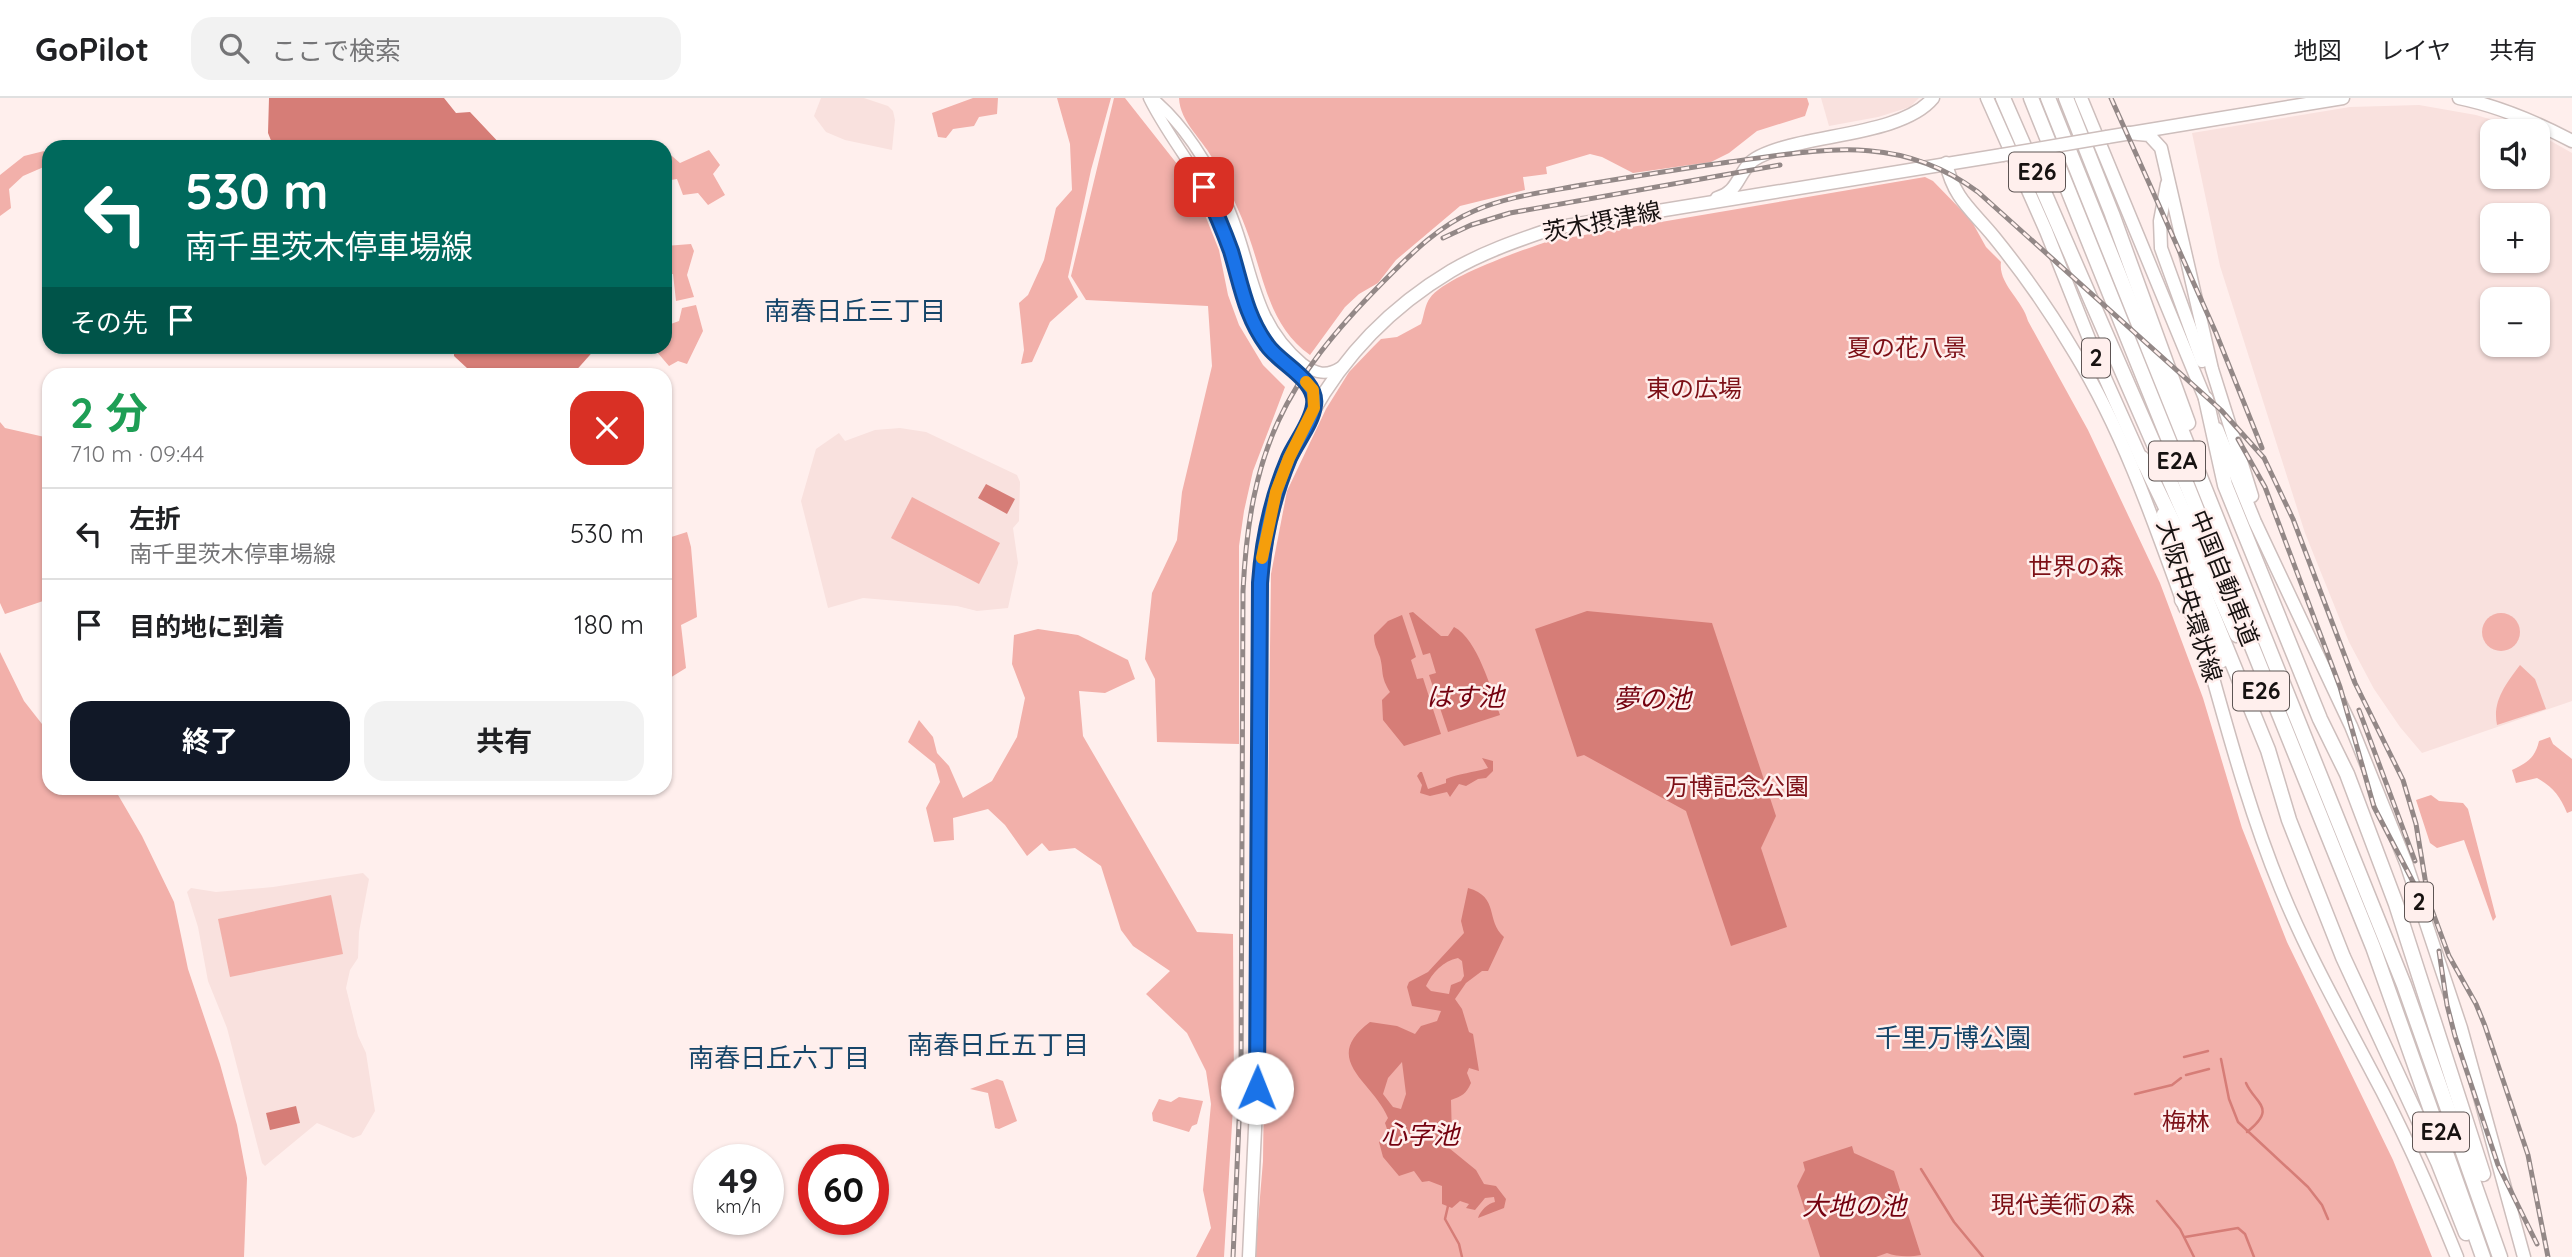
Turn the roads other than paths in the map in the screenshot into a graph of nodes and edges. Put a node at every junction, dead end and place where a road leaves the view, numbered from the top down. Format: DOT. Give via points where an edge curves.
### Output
graph roads {
  1 [pos="1150,98"];
  2 [pos="1933,98"];
  3 [pos="1987,98"];
  4 [pos="2003,98"];
  5 [pos="2031,98"];
  6 [pos="2048,98"];
  7 [pos="2066,98"];
  8 [pos="2081,98"];
  9 [pos="2343,98"];
  10 [pos="2459,98"];
  11 [pos="2128,133"];
  12 [pos="2572,141"];
  13 [pos="1946,163"];
  14 [pos="2167,172"];
  15 [pos="1693,205"];
  16 [pos="1343,366"];
  17 [pos="2206,399"];
  18 [pos="1314,408"];
  19 [pos="2142,458"];
  20 [pos="2273,562"];
  21 [pos="2182,600"];
  22 [pos="2198,620"];
  23 [pos="2279,671"];
  24 [pos="2224,716"];
  25 [pos="2289,820"];
  26 [pos="2324,824"];
  27 [pos="1249,1257"];
  28 [pos="2457,1257"];
  29 [pos="2475,1257"];
  30 [pos="2483,1257"];
  31 [pos="2500,1257"];
  32 [pos="2507,1257"];
  33 [pos="2524,1257"];
  1 -- 16 [label="main road" via="1168,111 1211,173 1235,226 1260,308 1280,342 1315,372 1328,373"];
  1 -- 18 [label="main road" via="1215,211 1255,326 1277,358 1313,390"];
  2 -- 15 [label="main road" via="1905,119 1764,155 1749,164 1730,193"];
  3 -- 19 [label="main road, 大阪中央環状線 / 2"];
  4 -- 26 [label="highway, E26" via="2261,691"];
  5 -- 26 [label="highway, 中国自動車道 / E2A"];
  6 -- 23 [label="highway, 中国自動車道 / E2A"];
  7 -- 23 [label="highway, E2A" via="2263,616"];
  8 -- 17 [label="main road, 2"];
  9 -- 11 [label="main road, 茨木摂津線"];
  10 -- 12 [label="main road" via="2543,125"];
  11 -- 13 [label="main road, 茨木摂津線, bridge"];
  11 -- 14 [label="main road" via="2154,138"];
  13 -- 15 [label="main road, 茨木摂津線"];
  13 -- 21 [label="main road" via="1953,188 2040,298 2092,383 2124,449"];
  14 -- 17 [label="main road" via="2161,248 2199,349"];
  14 -- 20 [label="main road" via="2215,380"];
  15 -- 16 [label="main road, 茨木摂津線" via="1569,224 1500,246 1451,271 1411,299"];
  16 -- 18 [label="main road, 茨木摂津線"];
  17 -- 20 [label="main road, 2"];
  17 -- 32 [label="highway" via="2220,466 2241,530 2347,774 2396,904"];
  18 -- 27 [label="main road, 茨木摂津線" via="1276,492 1260,583 1258,1065"];
  19 -- 22 [label="main road, 大阪中央環状線 / 2"];
  19 -- 25 [label="highway" via="2185,547 2268,750"];
  20 -- 33 [label="main road, 2" via="2351,726 2406,863 2455,1006"];
  21 -- 22 [label="highway"];
  21 -- 24 [label="main road"];
  22 -- 24 [label="main road, 大阪中央環状線 / 2"];
  22 -- 25 [label="highway" via="2220,656"];
  23 -- 31 [label="highway, 中国自動車道 / E2A" via="2420,1027"];
  24 -- 28 [label="main road, 大阪中央環状線 / 2" via="2285,898 2375,1076"];
  25 -- 29 [label="highway" via="2343,957 2438,1162"];
  26 -- 30 [label="highway, 中国自動車道 / E2A" via="2416,1060"];
}
